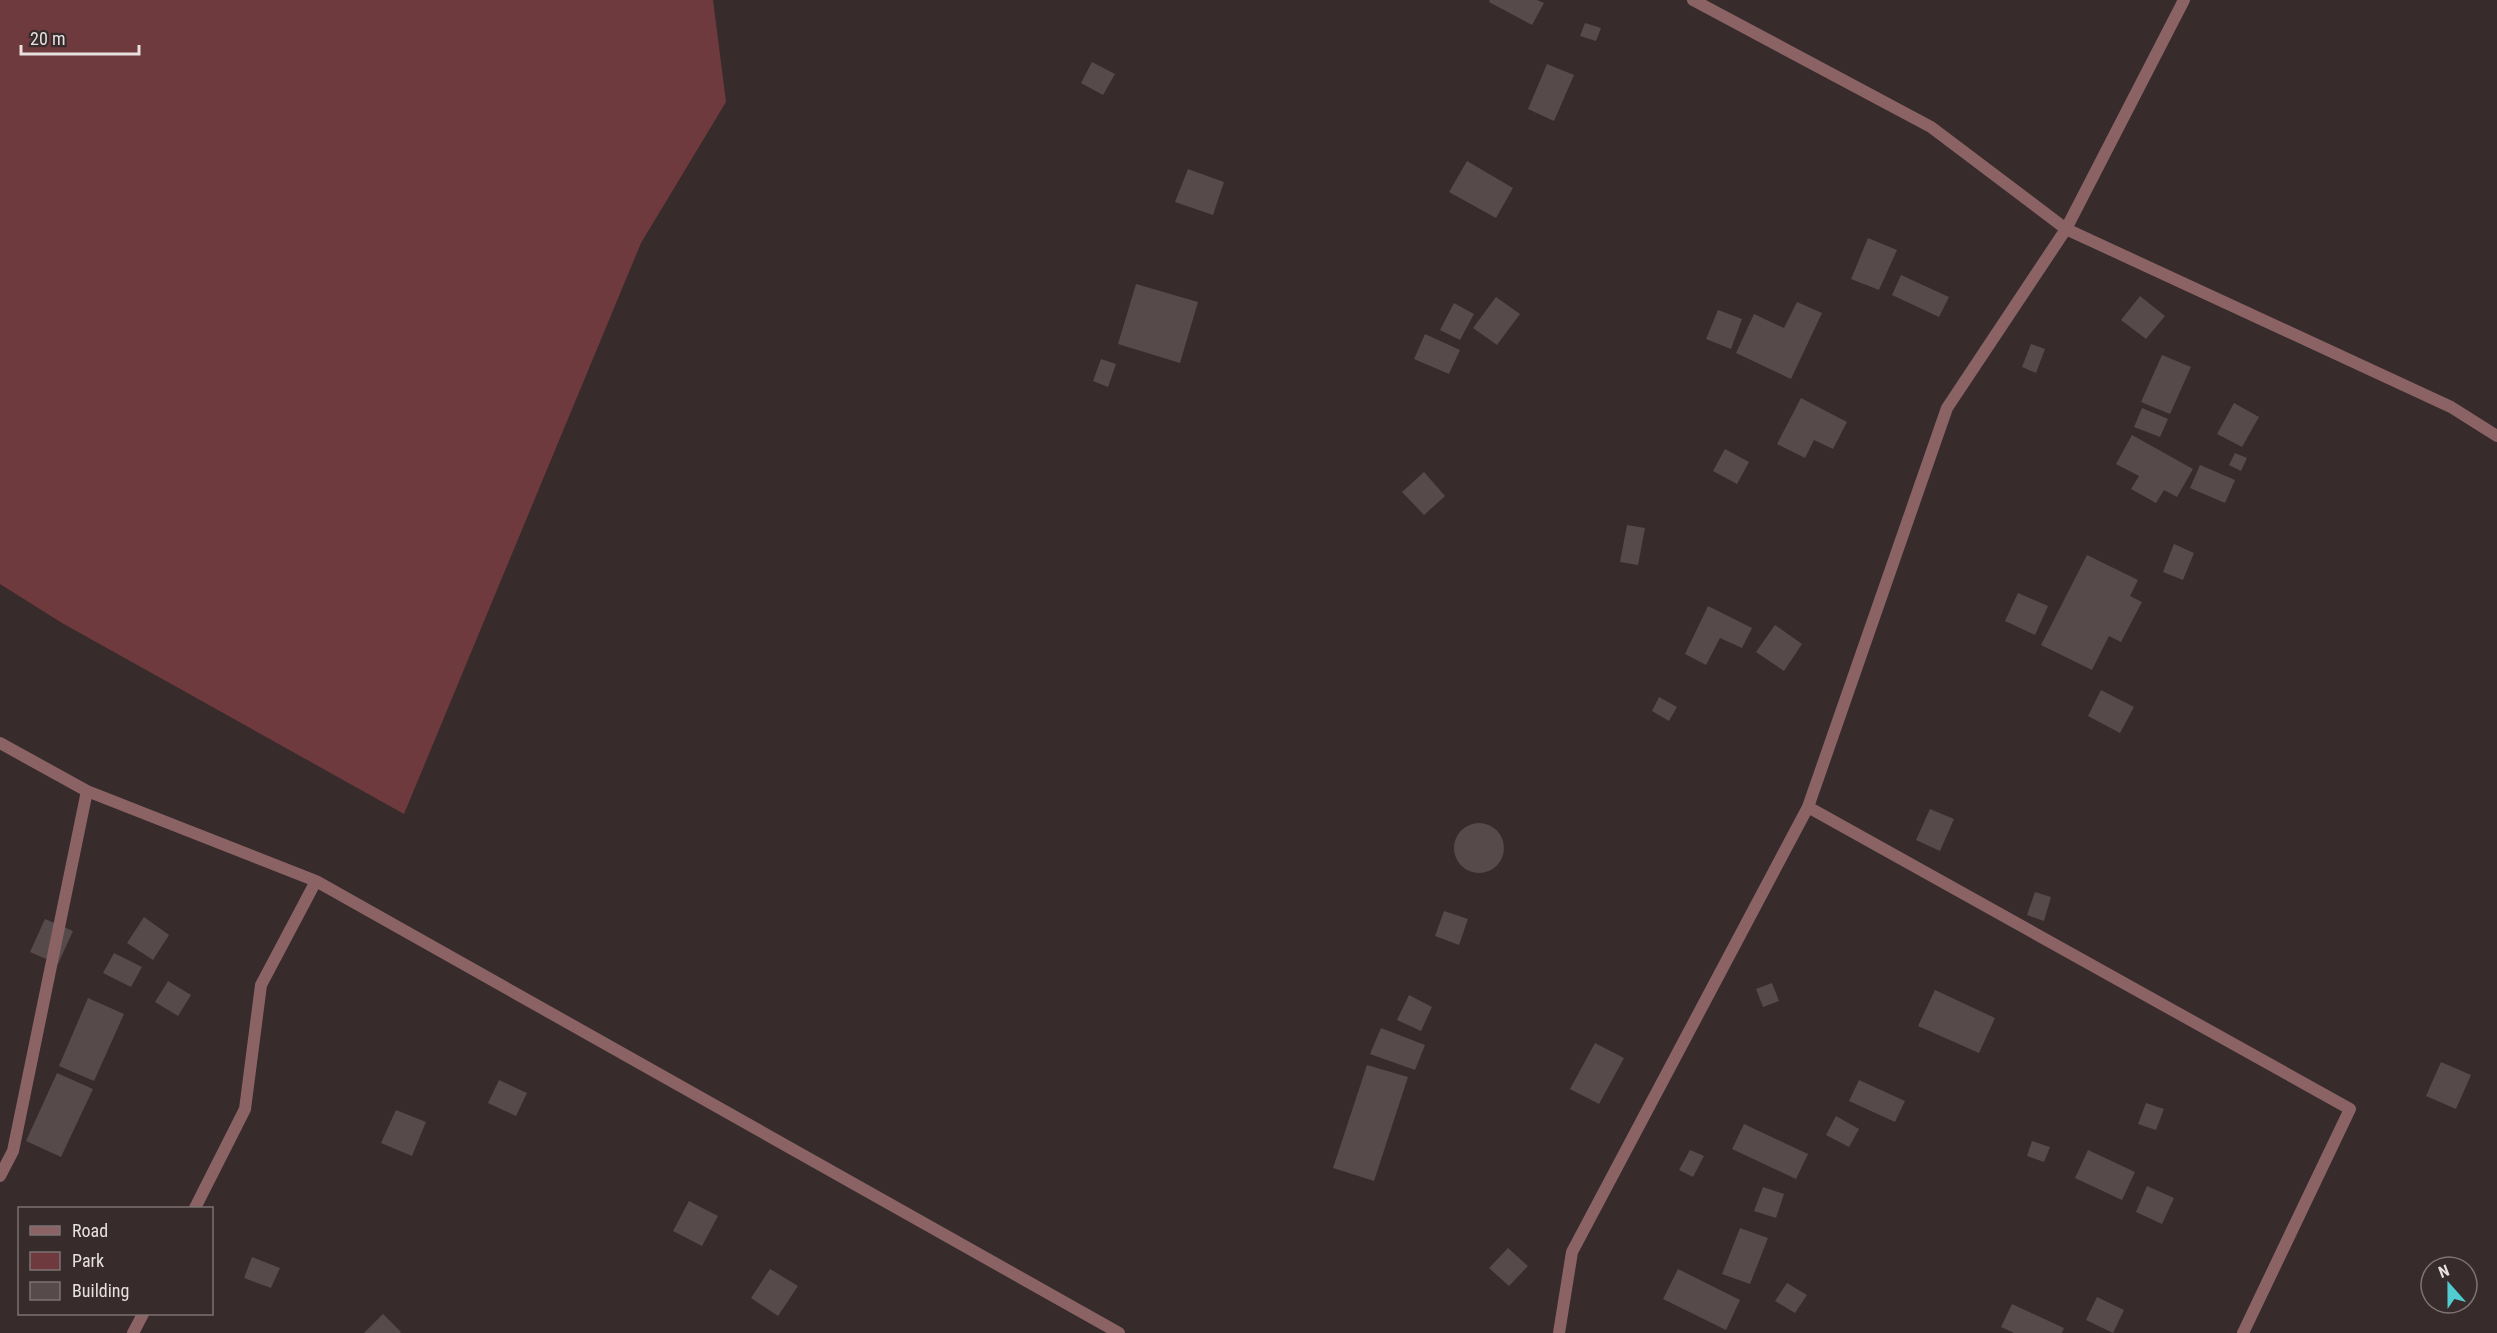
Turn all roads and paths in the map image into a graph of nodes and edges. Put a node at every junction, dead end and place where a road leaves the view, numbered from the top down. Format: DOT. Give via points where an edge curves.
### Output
graph roads {
  1 [pos="1692,0"];
  2 [pos="2184,0"];
  3 [pos="2066,229"];
  4 [pos="2497,436"];
  5 [pos="0,743"];
  6 [pos="87,791"];
  7 [pos="1808,807"];
  8 [pos="316,881"];
  9 [pos="0,1176"];
  10 [pos="196,1207"];
  11 [pos="143,1315"];
  12 [pos="134,1333"];
  13 [pos="1119,1333"];
  14 [pos="1558,1333"];
  15 [pos="2242,1333"];
  1 -- 3 [label="street" via="1931,127"];
  2 -- 3 [label="street"];
  3 -- 4 [label="street" via="2451,407"];
  3 -- 7 [label="street" via="1947,408"];
  5 -- 6 [label="street"];
  6 -- 8 [label="street"];
  6 -- 9 [label="street" via="13,1151"];
  7 -- 14 [label="street" via="1572,1252"];
  7 -- 15 [label="street" via="2350,1109"];
  8 -- 10 [label="street" via="261,985 244,1108"];
  8 -- 13 [label="street"];
  11 -- 12 [label="street"];
}
